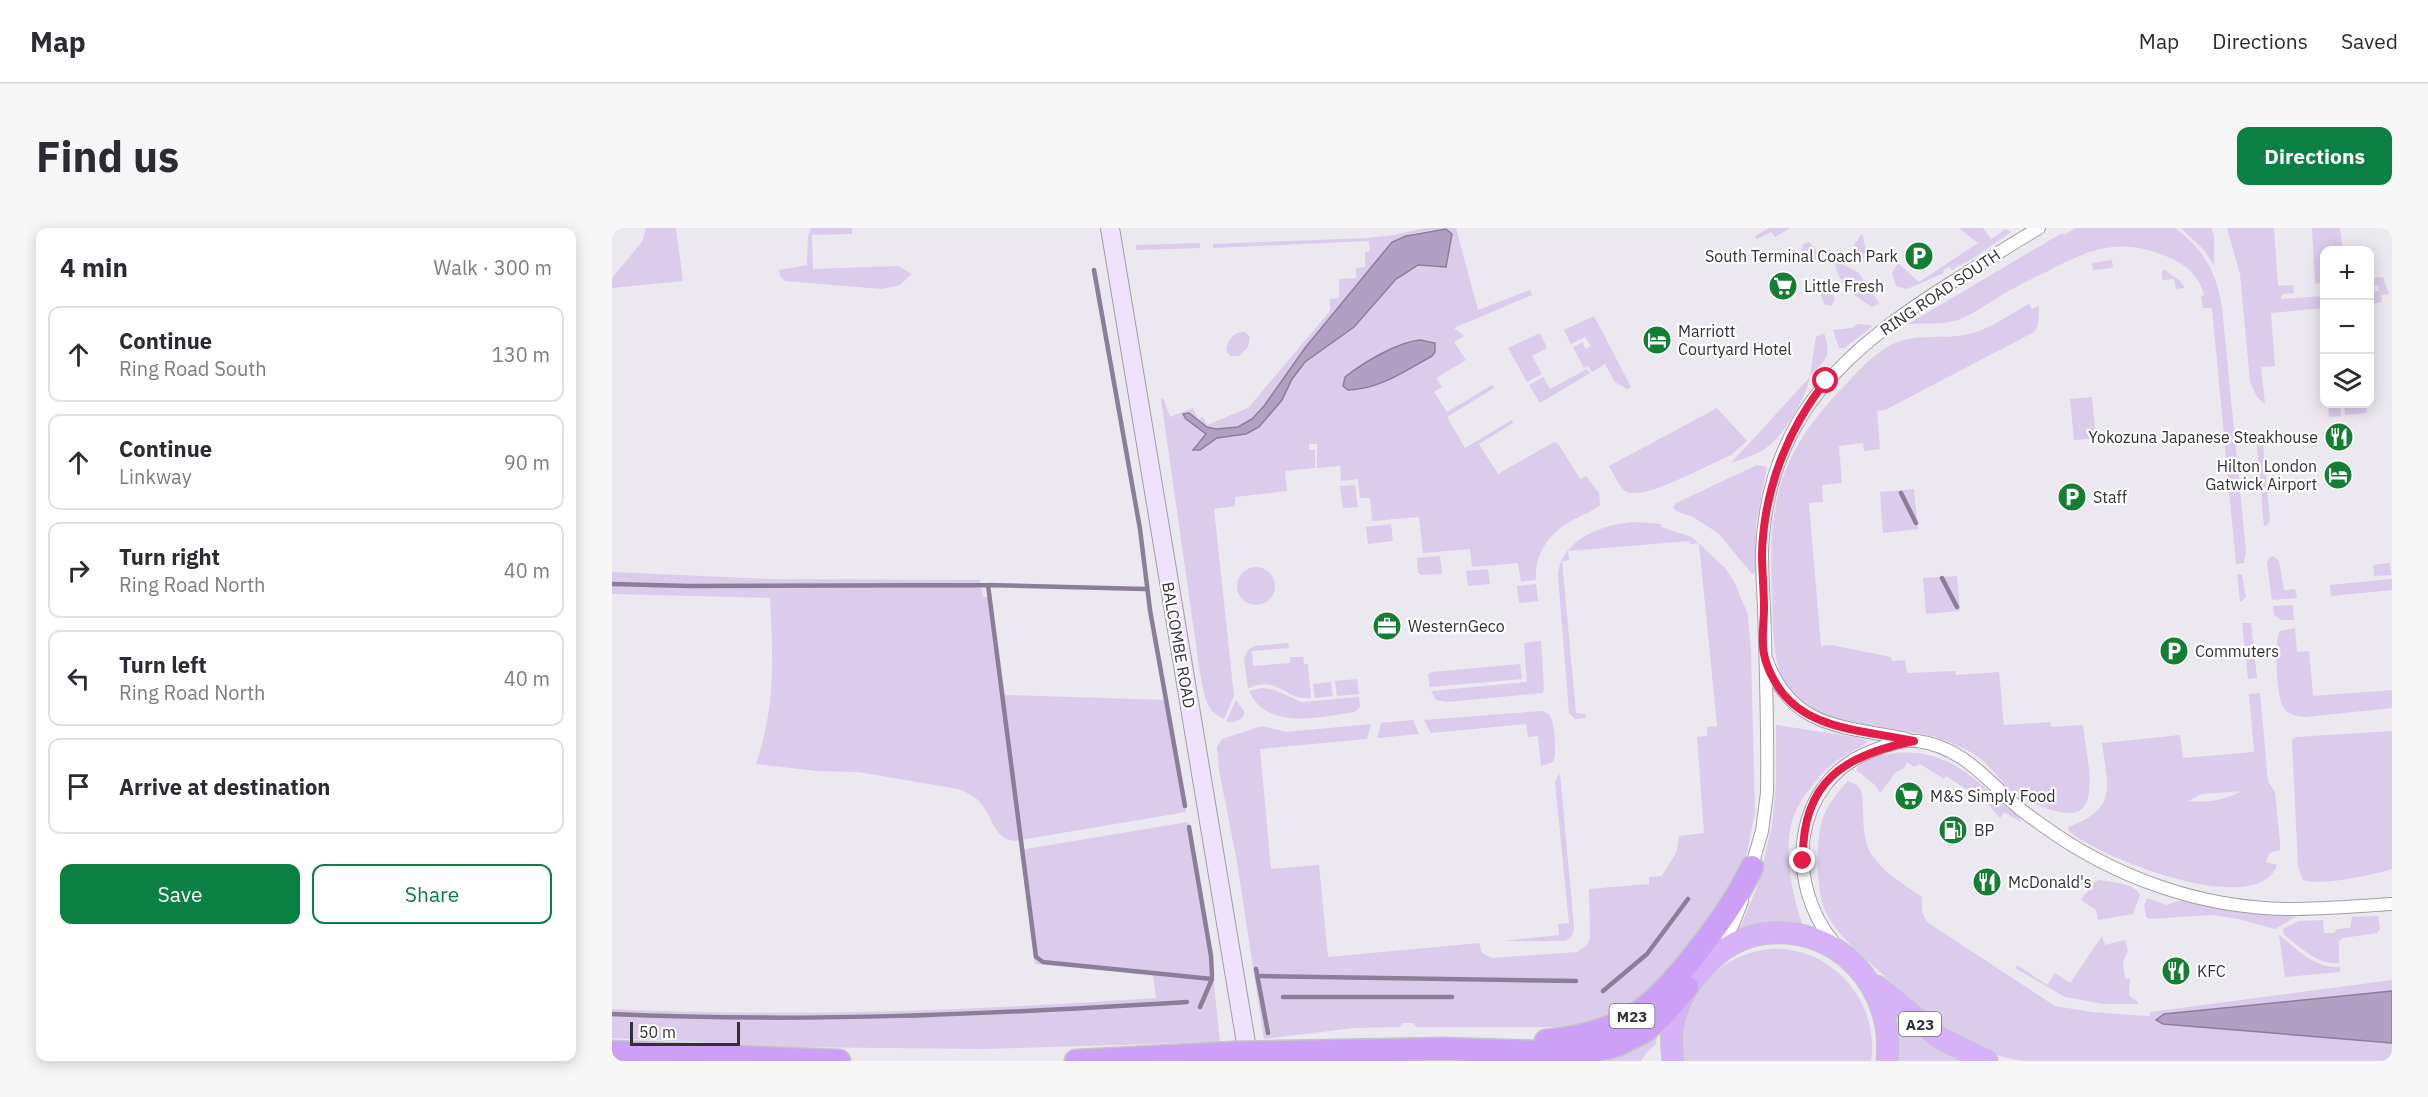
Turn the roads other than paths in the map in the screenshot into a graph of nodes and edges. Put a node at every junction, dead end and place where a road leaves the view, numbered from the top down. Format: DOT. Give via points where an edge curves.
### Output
graph roads {
  1 [pos="1110,228"];
  2 [pos="2039,228"];
  3 [pos="1764,654"];
  4 [pos="1914,741"];
  5 [pos="1752,867"];
  6 [pos="2392,897"];
  7 [pos="2392,904"];
  8 [pos="2353,906"];
  9 [pos="1857,967"];
  10 [pos="1694,979"];
  11 [pos="1443,1049"];
  12 [pos="612,1052"];
  13 [pos="1241,1057"];
  14 [pos="839,1061"];
  15 [pos="1076,1061"];
  16 [pos="1673,1061"];
  17 [pos="1887,1061"];
  18 [pos="1987,1061"];
  1 -- 13 [label="main road, BALCOMBE ROAD"];
  2 -- 3 [label="street, RING ROAD SOUTH" via="1897,318 1834,372 1805,410 1782,453 1765,523"];
  3 -- 4 [label="street" via="1782,692 1812,717 1828,724"];
  3 -- 5 [label="street, RING ROAD SOUTH" via="1767,801"];
  4 -- 8 [label="street" via="1941,747 1965,759 2012,802 2066,842 2106,865 2155,885 2243,905 2285,909"];
  4 -- 9 [label="street" via="1882,747 1847,763 1819,792 1809,815 1803,856 1807,893 1824,930"];
  5 -- 10 [label="street, RING ROAD SOUTH" via="1735,920"];
  5 -- 11 [label="highway, M23" via="1697,950 1659,994 1632,1016 1602,1030 1570,1038"];
  6 -- 8 [label="street"];
  7 -- 8 [label="street"];
  9 -- 10 [label="highway" via="1830,946 1812,939 1766,934 1727,948"];
  9 -- 17 [label="highway" via="1875,991 1886,1019"];
  9 -- 18 [label="highway, A23" via="1940,1038"];
  10 -- 11 [label="highway, M23" via="1649,1028 1607,1048 1571,1053"];
  10 -- 16 [label="highway" via="1673,1023"];
  11 -- 13 [label="highway, M23, bridge" via="1283,1052"];
  12 -- 14 [label="highway"];
  13 -- 15 [label="highway, M23"];
}
